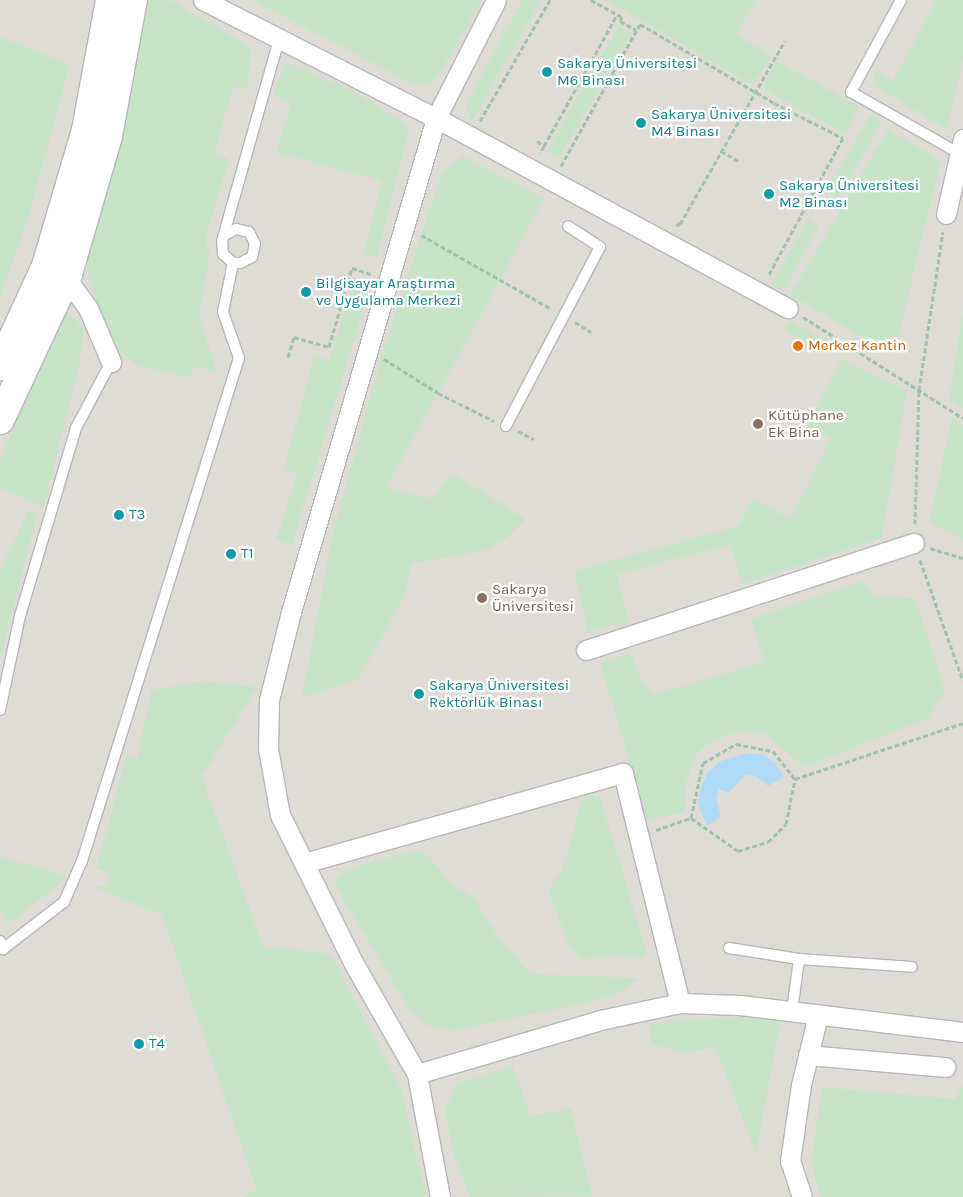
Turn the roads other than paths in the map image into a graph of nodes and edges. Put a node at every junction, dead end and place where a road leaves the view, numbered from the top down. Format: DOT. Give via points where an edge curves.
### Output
graph roads {
  1 [pos="110,0"];
  2 [pos="133,0"];
  3 [pos="203,0"];
  4 [pos="496,0"];
  5 [pos="901,0"];
  6 [pos="279,40"];
  7 [pos="436,118"];
  8 [pos="961,147"];
  9 [pos="946,214"];
  10 [pos="568,226"];
  11 [pos="225,235"];
  12 [pos="233,262"];
  13 [pos="56,272"];
  14 [pos="788,308"];
  15 [pos="111,362"];
  16 [pos="0,366"];
  17 [pos="0,420"];
  18 [pos="506,426"];
  19 [pos="914,543"];
  20 [pos="586,650"];
  21 [pos="0,710"];
  22 [pos="304,863"];
  23 [pos="0,941"];
  24 [pos="729,948"];
  25 [pos="799,959"];
  26 [pos="912,966"];
  27 [pos="680,1003"];
  28 [pos="792,1012"];
  29 [pos="818,1015"];
  30 [pos="963,1032"];
  31 [pos="808,1054"];
  32 [pos="945,1067"];
  33 [pos="417,1074"];
  34 [pos="440,1197"];
  35 [pos="802,1197"];
  1 -- 13 [label="street"];
  2 -- 13 [label="street" via="108,136"];
  3 -- 6 [label="street"];
  4 -- 7 [label="street"];
  5 -- 8 [label="lane" via="851,92"];
  6 -- 7 [label="street"];
  6 -- 11 [label="lane"];
  7 -- 14 [label="street" via="660,235"];
  7 -- 22 [label="street" via="291,612 269,700 268,748 280,815"];
  8 -- 9 [label="street"];
  10 -- 18 [label="lane" via="600,247"];
  11 -- 12 [label="lane" via="221,248"];
  11 -- 12 [label="lane" via="230,230 243,229 249,232 256,244 252,257"];
  12 -- 23 [label="lane" via="222,312 239,358 82,861 64,902 3,950"];
  13 -- 15 [label="street" via="88,308"];
  13 -- 16 [label="street"];
  13 -- 17 [label="street"];
  15 -- 21 [label="lane" via="76,428 20,616"];
  19 -- 20 [label="street"];
  22 -- 27 [label="street" via="623,773"];
  22 -- 33 [label="street" via="354,964"];
  24 -- 25 [label="lane"];
  25 -- 26 [label="lane"];
  25 -- 28 [label="lane"];
  27 -- 28 [label="street"];
  27 -- 33 [label="street" via="600,1020"];
  28 -- 29 [label="street"];
  29 -- 30 [label="street"];
  29 -- 31 [label="street"];
  31 -- 32 [label="street"];
  31 -- 35 [label="street" via="790,1161"];
  33 -- 34 [label="street"];
}
